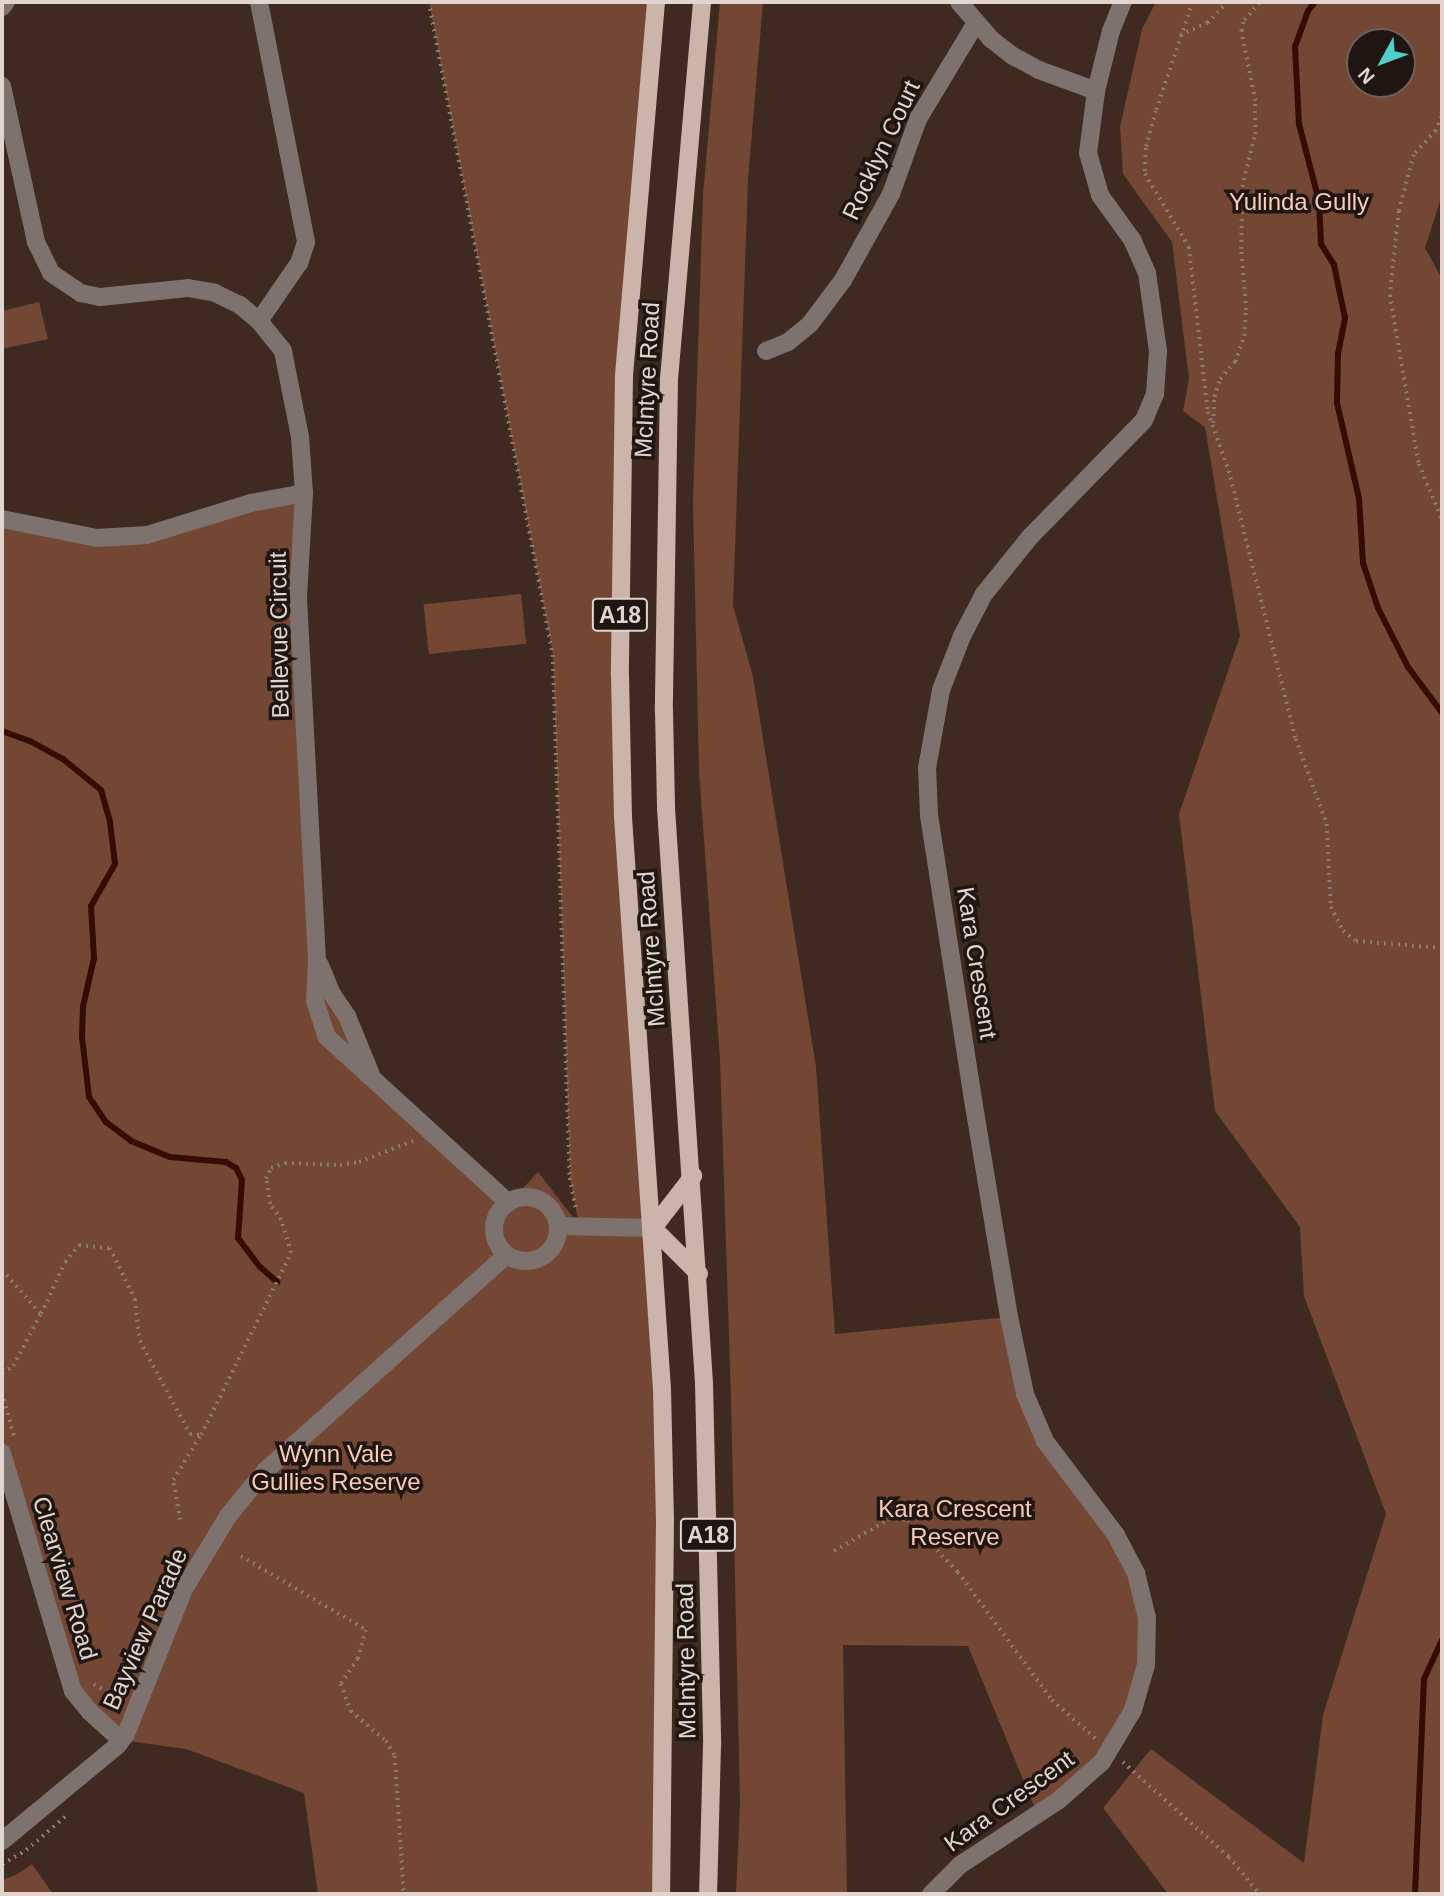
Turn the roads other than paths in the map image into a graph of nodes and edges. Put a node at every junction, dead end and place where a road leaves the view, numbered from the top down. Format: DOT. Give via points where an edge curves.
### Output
graph roads {
  1 [pos="258,2"];
  2 [pos="656,2"];
  3 [pos="702,2"];
  4 [pos="959,2"];
  5 [pos="1123,2"];
  6 [pos="976,23"];
  7 [pos="2,86"];
  8 [pos="1096,91"];
  9 [pos="259,321"];
  10 [pos="766,351"];
  11 [pos="304,492"];
  12 [pos="2,519"];
  13 [pos="317,959"];
  14 [pos="371,1075"];
  15 [pos="693,1176"];
  16 [pos="509,1203"];
  17 [pos="558,1226"];
  18 [pos="653,1228"];
  19 [pos="507,1255"];
  20 [pos="699,1274"];
  21 [pos="9,1449"];
  22 [pos="121,1740"];
  23 [pos="2,1841"];
  24 [pos="661,1894"];
  25 [pos="708,1894"];
  26 [pos="931,1894"];
  1 -- 9 [label="street" via="306,232 299,263"];
  2 -- 18 [label="main road, McIntyre Road / A18" via="624,376 620,486 623,817"];
  3 -- 15 [label="main road, McIntyre Road / A18" via="669,379 664,638 667,821"];
  4 -- 6 [label="street"];
  5 -- 8 [label="street, Kara Crescent"];
  6 -- 8 [label="street" via="1025,63"];
  6 -- 10 [label="street, Rocklyn Court" via="918,119 891,194 843,280 810,324 788,342"];
  7 -- 9 [label="street, Bellevue Circuit" via="36,242 42,261 63,284 100,297 188,288 215,293"];
  8 -- 26 [label="street, Kara Crescent" via="1088,146 1091,169 1100,195 1133,241 1147,273 1158,351 1155,394 1144,420 1030,537 985,594 944,681 927,768 929,815 974,1106 1025,1394 1052,1450 1116,1535 1136,1573 1147,1618 1146,1665 1133,1710 1111,1750 1059,1800 982,1849"];
  9 -- 11 [label="street, Bellevue Circuit" via="283,351 300,437"];
  11 -- 12 [label="street" via="122,538 97,538"];
  11 -- 13 [label="street, Bellevue Circuit" via="298,598"];
  13 -- 14 [label="street, Bellevue Circuit"];
  13 -- 14 [label="street, Bellevue Circuit" via="315,1001 327,1037"];
  14 -- 16 [label="street, Bellevue Circuit"];
  15 -- 18 [label="main road"];
  15 -- 20 [label="main road, McIntyre Road / A18"];
  16 -- 17 [label="street" via="528,1196 544,1201"];
  16 -- 19 [label="street" via="496,1217 494,1235"];
  17 -- 18 [label="street"];
  17 -- 19 [label="street" via="558,1236 546,1256 532,1262"];
  18 -- 20 [label="main road"];
  18 -- 24 [label="main road, McIntyre Road / A18" via="665,1521"];
  19 -- 22 [label="street, Bayview Parade" via="282,1453 240,1500 184,1589"];
  20 -- 25 [label="main road, McIntyre Road / A18" via="712,1745"];
  21 -- 22 [label="street, Clearview Road" via="73,1691"];
  22 -- 23 [label="street, Bayview Parade"];
}
